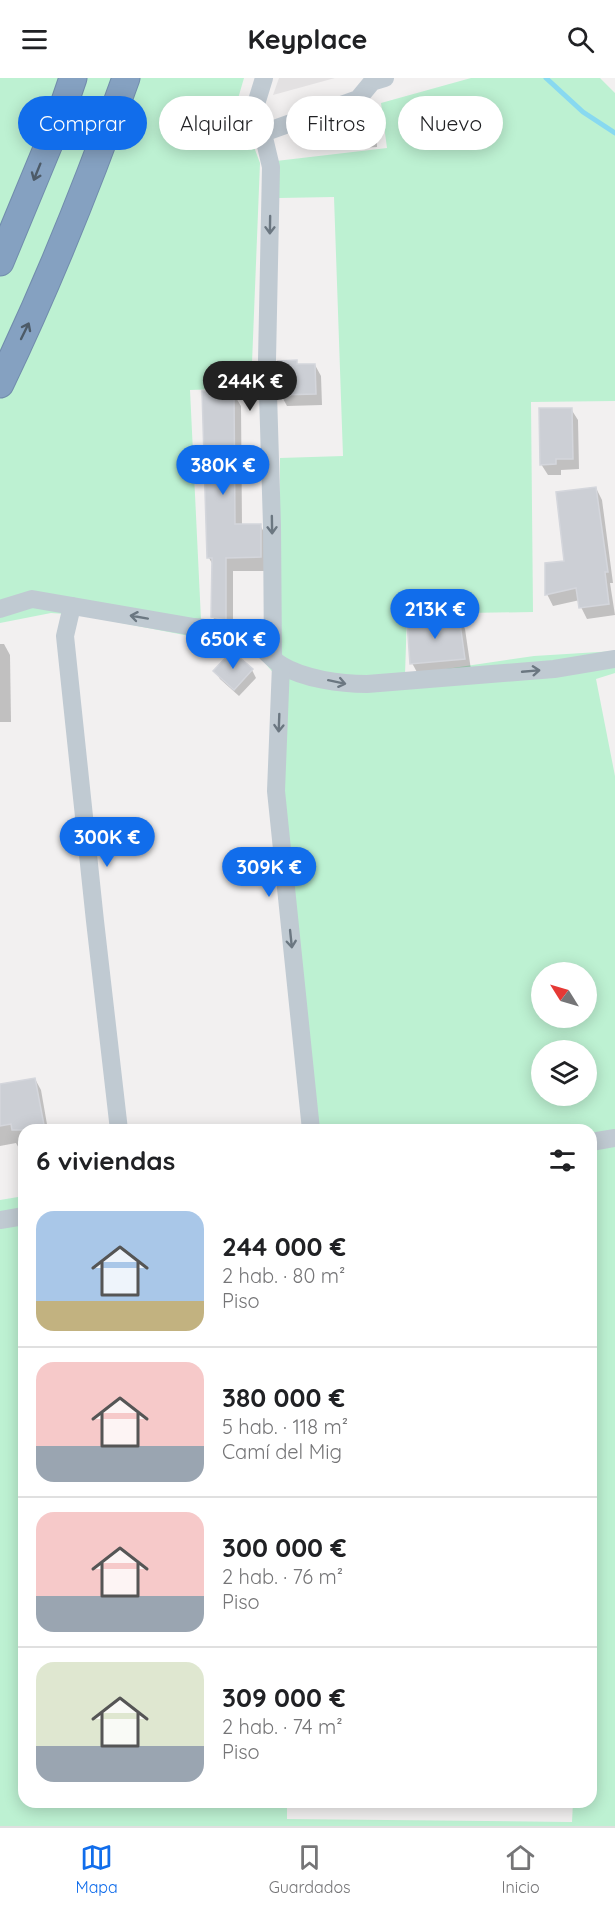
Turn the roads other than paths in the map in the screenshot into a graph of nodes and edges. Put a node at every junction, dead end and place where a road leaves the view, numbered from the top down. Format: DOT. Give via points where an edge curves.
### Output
graph roads {
  1 [pos="74,78"];
  2 [pos="126,78"];
  3 [pos="264,78"];
  4 [pos="385,78"];
  5 [pos="258,96"];
  6 [pos="274,129"];
  7 [pos="267,150"];
  8 [pos="0,262"];
  9 [pos="0,384"];
  10 [pos="72,606"];
  11 [pos="0,609"];
  12 [pos="615,659"];
  13 [pos="277,662"];
  14 [pos="118,1124"];
  15 [pos="310,1124"];
  16 [pos="615,1138"];
  17 [pos="597,1141"];
  18 [pos="18,1217"];
  19 [pos="0,1220"];
  1 -- 8 [label="highway, one-way"];
  9 -- 2 [label="highway, one-way" via="32,317"];
  3 -- 5 [label="street"];
  4 -- 6 [label="street" via="372,82 358,99"];
  7 -- 13 [label="street, one-way" via="271,167 267,360"];
  10 -- 11 [label="street" via="32,599"];
  13 -- 10 [label="street, one-way" via="253,642 213,628"];
  10 -- 14 [label="street" via="65,636"];
  13 -- 12 [label="street, one-way" via="297,672 344,684 367,684 554,669"];
  13 -- 15 [label="street, one-way" via="276,791"];
  16 -- 17 [label="street"];
  18 -- 19 [label="street"];
}
